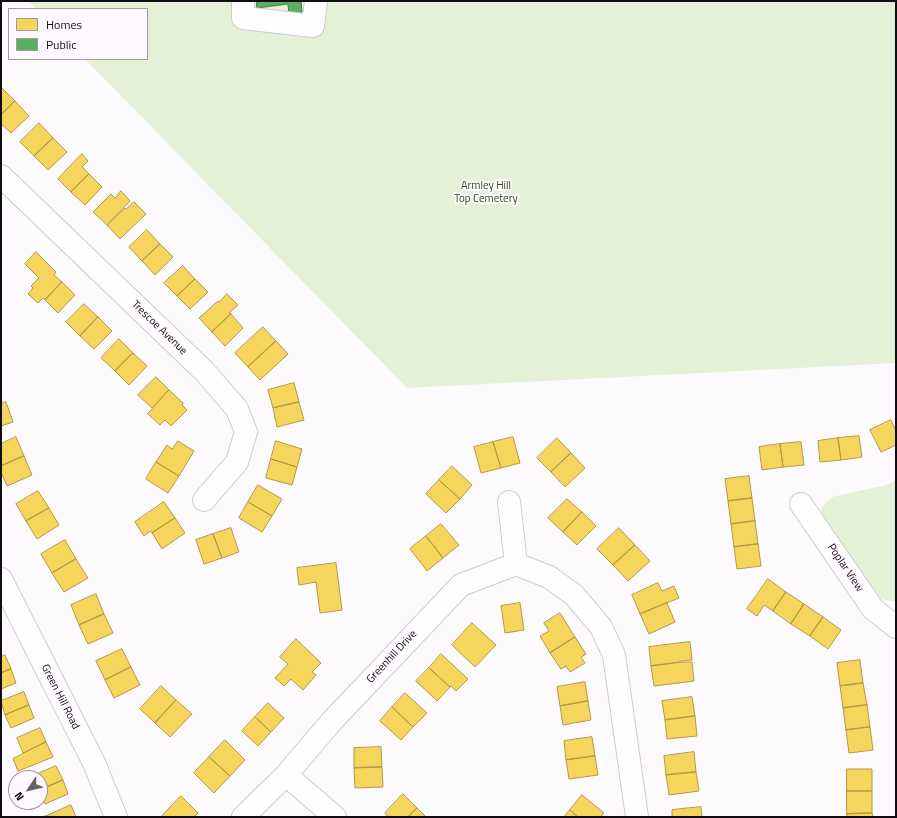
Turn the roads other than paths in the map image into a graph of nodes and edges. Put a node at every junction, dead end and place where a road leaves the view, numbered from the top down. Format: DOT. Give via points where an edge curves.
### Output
graph roads {
  1 [pos="243,1"];
  2 [pos="316,1"];
  3 [pos="1,176"];
  4 [pos="204,500"];
  5 [pos="509,502"];
  6 [pos="801,504"];
  7 [pos="516,564"];
  8 [pos="1,579"];
  9 [pos="896,627"];
  10 [pos="286,775"];
  11 [pos="116,817"];
  12 [pos="243,817"];
  13 [pos="335,817"];
  14 [pos="637,817"];
  1 -- 2 [label="street" via="243,18 313,26"];
  3 -- 4 [label="street, Trescoe Avenue" via="205,372 237,409 246,432 237,462"];
  5 -- 7 [label="street"];
  6 -- 9 [label="street, Poplar View" via="873,609"];
  7 -- 10 [label="street, Greenhill Drive" via="461,585 332,721"];
  7 -- 14 [label="street" via="549,577 574,595 601,627 614,655"];
  8 -- 11 [label="street, Green Hill Road" via="94,763"];
  10 -- 12 [label="street, Greenhill Drive"];
  10 -- 13 [label="street"];
}
